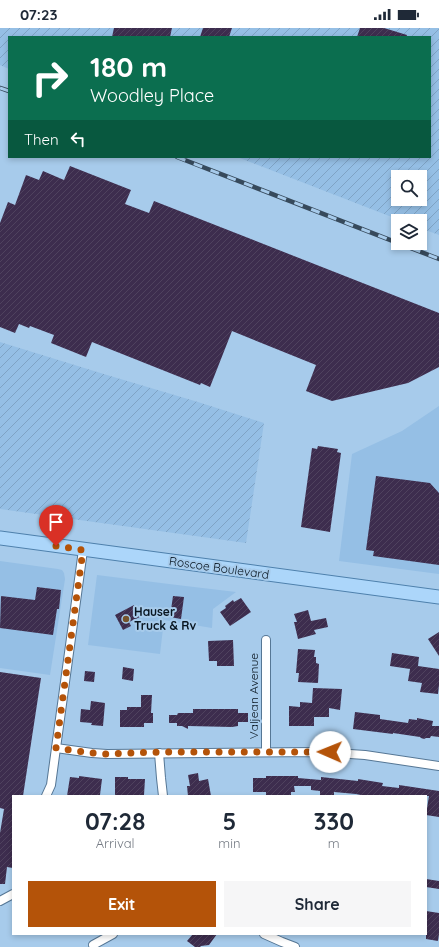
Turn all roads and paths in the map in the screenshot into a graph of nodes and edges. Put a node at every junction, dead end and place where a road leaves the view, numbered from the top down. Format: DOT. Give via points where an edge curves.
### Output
graph roads {
  1 [pos="0,538"];
  2 [pos="83,550"];
  3 [pos="439,598"];
  4 [pos="266,640"];
  5 [pos="56,748"];
  6 [pos="160,752"];
  7 [pos="266,752"];
  8 [pos="439,766"];
  9 [pos="46,795"];
  10 [pos="163,795"];
  11 [pos="12,895"];
  12 [pos="0,901"];
  13 [pos="111,935"];
  14 [pos="266,935"];
  15 [pos="93,945"];
  16 [pos="295,947"];
  1 -- 2 [label="main road, Roscoe Boulevard"];
  2 -- 3 [label="main road, Roscoe Boulevard"];
  2 -- 5 [label="street"];
  4 -- 7 [label="street, Valjean Avenue"];
  5 -- 6 [label="street" via="107,754"];
  5 -- 9 [label="street"];
  6 -- 7 [label="street"];
  6 -- 10 [label="street"];
  7 -- 8 [label="street" via="346,753"];
  11 -- 12 [label="street"];
  13 -- 15 [label="street"];
  14 -- 16 [label="street"];
}
